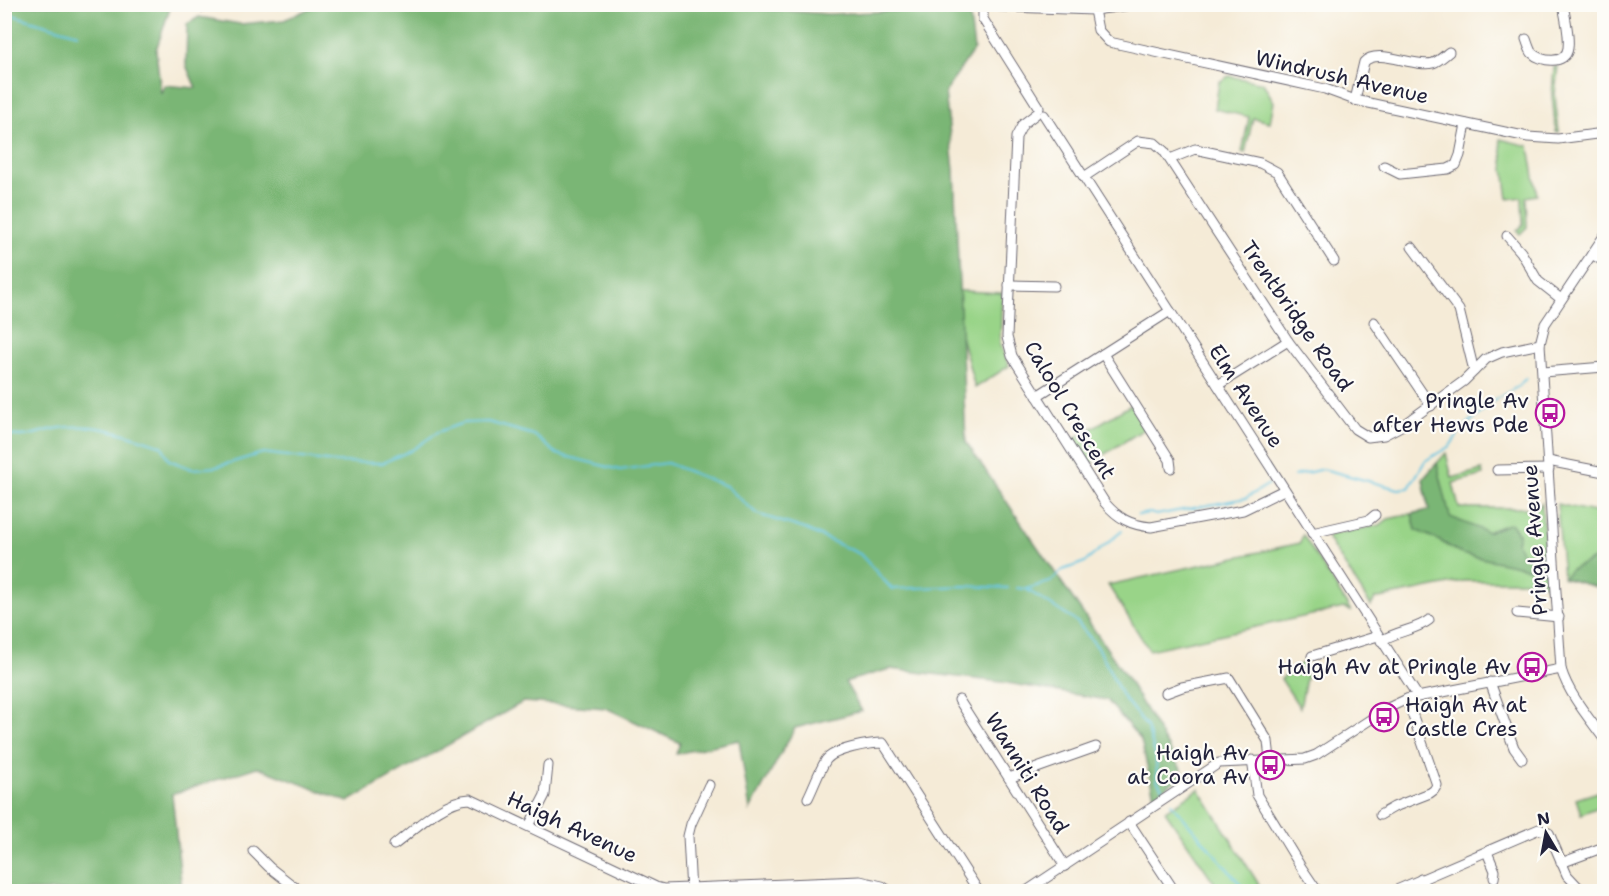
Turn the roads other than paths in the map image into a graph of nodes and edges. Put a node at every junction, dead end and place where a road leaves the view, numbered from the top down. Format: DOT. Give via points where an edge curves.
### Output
graph roads {
  1 [pos="1139,4"];
  2 [pos="1563,4"];
  3 [pos="1094,10"];
  4 [pos="1527,39"];
  5 [pos="1449,52"];
  6 [pos="1355,100"];
  7 [pos="1040,112"];
  8 [pos="1466,124"];
  9 [pos="1605,133"];
  10 [pos="1170,159"];
  11 [pos="1384,166"];
  12 [pos="1084,177"];
  13 [pos="1507,236"];
  14 [pos="1605,236"];
  15 [pos="1412,247"];
  16 [pos="1592,254"];
  17 [pos="1334,261"];
  18 [pos="1605,262"];
  19 [pos="1009,285"];
  20 [pos="1054,286"];
  21 [pos="1561,298"];
  22 [pos="1170,311"];
  23 [pos="1374,322"];
  24 [pos="1288,341"];
  25 [pos="1540,344"];
  26 [pos="1103,354"];
  27 [pos="1605,367"];
  28 [pos="1474,371"];
  29 [pos="1543,372"];
  30 [pos="1218,385"];
  31 [pos="1037,396"];
  32 [pos="1431,406"];
  33 [pos="1549,465"];
  34 [pos="1171,468"];
  35 [pos="1497,470"];
  36 [pos="1605,472"];
  37 [pos="1284,490"];
  38 [pos="1376,515"];
  39 [pos="1312,533"];
  40 [pos="1517,614"];
  41 [pos="1559,617"];
  42 [pos="1429,620"];
  43 [pos="1379,638"];
  44 [pos="1312,656"];
  45 [pos="1561,669"];
  46 [pos="1490,682"];
  47 [pos="1166,693"];
  48 [pos="1417,695"];
  49 [pos="1407,699"];
  50 [pos="959,700"];
  51 [pos="1605,740"];
  52 [pos="1096,747"];
  53 [pos="1270,759"];
  54 [pos="1522,759"];
  55 [pos="1252,760"];
  56 [pos="548,765"];
  57 [pos="1009,778"];
  58 [pos="709,785"];
  59 [pos="808,798"];
  60 [pos="1380,815"];
  61 [pos="1129,822"];
  62 [pos="529,826"];
  63 [pos="394,845"];
  64 [pos="1605,848"];
  65 [pos="253,851"];
  66 [pos="1487,852"];
  67 [pos="1561,863"];
  68 [pos="1065,866"];
  69 [pos="1494,878"];
  70 [pos="1421,879"];
  71 [pos="781,887"];
  72 [pos="691,889"];
  73 [pos="301,891"];
  74 [pos="891,891"];
  75 [pos="979,891"];
  76 [pos="1025,891"];
  77 [pos="1175,891"];
  78 [pos="1318,891"];
  79 [pos="1392,891"];
  80 [pos="1426,891"];
  81 [pos="1583,891"];
  1 -- 3 [label="street"];
  2 -- 4 [label="street" via="1568,46 1565,55 1541,59 1533,54"];
  3 -- 6 [label="street, Windrush Avenue" via="1098,30 1109,42 1325,89"];
  3 -- 7 [label="street, Elm Avenue" via="983,6 983,19"];
  5 -- 6 [label="street" via="1436,62 1423,64 1377,56 1366,59"];
  6 -- 8 [label="street, Windrush Avenue"];
  7 -- 12 [label="street, Elm Avenue"];
  7 -- 19 [label="street, Calool Crescent" via="1023,124 1016,136"];
  8 -- 9 [label="street, Windrush Avenue" via="1543,139"];
  8 -- 11 [label="street" via="1460,155 1456,165 1448,170 1400,174"];
  10 -- 12 [label="street, Trentbridge Road" via="1155,143 1138,141"];
  10 -- 17 [label="street" via="1195,149 1260,163 1276,172"];
  10 -- 24 [label="street, Trentbridge Road"];
  12 -- 22 [label="street, Elm Avenue"];
  13 -- 21 [label="street" via="1538,281"];
  14 -- 16 [label="street, Pringle Avenue"];
  15 -- 28 [label="street" via="1459,310"];
  16 -- 18 [label="street"];
  16 -- 21 [label="street, Pringle Avenue"];
  19 -- 20 [label="street"];
  19 -- 31 [label="street, Calool Crescent" via="1007,337 1012,356"];
  21 -- 25 [label="street, Pringle Avenue" via="1545,324"];
  22 -- 26 [label="street"];
  22 -- 30 [label="street, Elm Avenue"];
  23 -- 32 [label="street"];
  24 -- 30 [label="street"];
  24 -- 32 [label="street, Trentbridge Road" via="1355,429 1368,437 1384,435"];
  25 -- 28 [label="street, Trentbridge Road" via="1502,352 1486,359"];
  25 -- 29 [label="street, Pringle Avenue"];
  26 -- 31 [label="street"];
  26 -- 34 [label="street" via="1170,460"];
  27 -- 29 [label="street"];
  28 -- 32 [label="street, Trentbridge Road"];
  29 -- 33 [label="street, Pringle Avenue"];
  30 -- 37 [label="street, Elm Avenue"];
  31 -- 37 [label="street, Calool Crescent" via="1106,503 1124,521 1137,526 1151,527 1243,510"];
  33 -- 35 [label="street"];
  33 -- 36 [label="street"];
  33 -- 41 [label="street, Pringle Avenue"];
  37 -- 39 [label="street, Elm Avenue"];
  38 -- 39 [label="street"];
  39 -- 43 [label="street, Elm Avenue"];
  40 -- 41 [label="street"];
  41 -- 45 [label="street, Pringle Avenue"];
  42 -- 43 [label="street"];
  43 -- 44 [label="street"];
  43 -- 48 [label="street, Elm Avenue"];
  45 -- 46 [label="street"];
  45 -- 51 [label="street, Pringle Avenue"];
  46 -- 48 [label="street"];
  46 -- 54 [label="street" via="1514,748"];
  47 -- 53 [label="street" via="1229,678 1268,741"];
  48 -- 49 [label="street"];
  49 -- 53 [label="street" via="1316,756"];
  49 -- 60 [label="street" via="1437,785 1430,793"];
  50 -- 57 [label="street, Wanniti Road"];
  52 -- 57 [label="street"];
  53 -- 55 [label="street"];
  55 -- 61 [label="street" via="1219,764"];
  55 -- 78 [label="street" via="1257,795"];
  56 -- 62 [label="street" via="545,795"];
  57 -- 68 [label="street, Wanniti Road"];
  58 -- 72 [label="street" via="688,836"];
  59 -- 75 [label="street" via="826,760 833,754 884,743"];
  61 -- 68 [label="street"];
  61 -- 77 [label="street"];
  62 -- 63 [label="street, Haigh Avenue" via="470,799 459,799"];
  62 -- 72 [label="street, Haigh Avenue" via="656,887"];
  64 -- 67 [label="street"];
  65 -- 73 [label="street"];
  66 -- 67 [label="street" via="1539,829 1549,833"];
  66 -- 69 [label="street"];
  66 -- 70 [label="street"];
  67 -- 81 [label="street"];
  68 -- 76 [label="street"];
  70 -- 79 [label="street"];
  70 -- 80 [label="street"];
  71 -- 72 [label="street, Haigh Avenue"];
  71 -- 74 [label="street, Haigh Avenue" via="860,880"];
}
